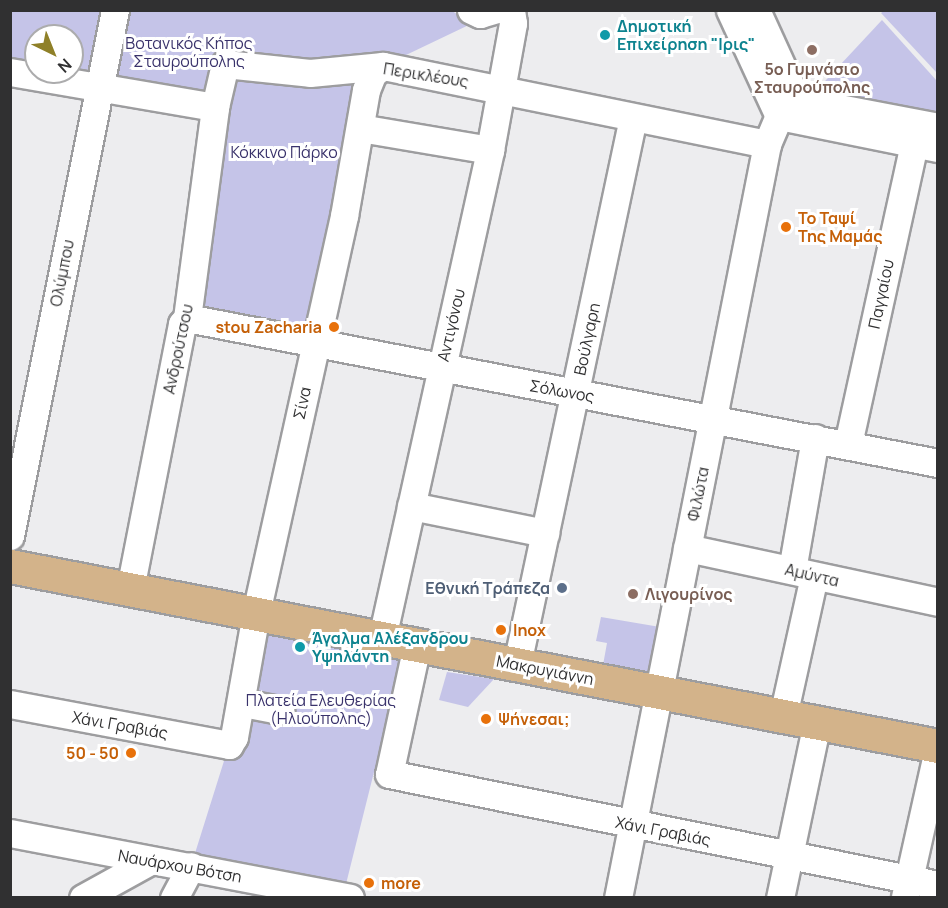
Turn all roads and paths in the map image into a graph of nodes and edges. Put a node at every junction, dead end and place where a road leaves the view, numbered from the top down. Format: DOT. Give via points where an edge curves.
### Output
graph roads {
  1 [pos="115,10"];
  2 [pos="729,10"];
  3 [pos="756,10"];
  4 [pos="491,11"];
  5 [pos="383,66"];
  6 [pos="10,72"];
  7 [pos="99,87"];
  8 [pos="500,88"];
  9 [pos="215,107"];
  10 [pos="788,108"];
  11 [pos="633,118"];
  12 [pos="938,127"];
  13 [pos="360,128"];
  14 [pos="767,144"];
  15 [pos="926,146"];
  16 [pos="490,150"];
  17 [pos="186,318"];
  18 [pos="315,345"];
  19 [pos="440,370"];
  20 [pos="576,393"];
  21 [pos="712,419"];
  22 [pos="815,438"];
  23 [pos="848,444"];
  24 [pos="938,464"];
  25 [pos="411,506"];
  26 [pos="545,533"];
  27 [pos="10,536"];
  28 [pos="687,548"];
  29 [pos="10,566"];
  30 [pos="803,573"];
  31 [pos="130,589"];
  32 [pos="938,602"];
  33 [pos="256,614"];
  34 [pos="382,638"];
  35 [pos="417,645"];
  36 [pos="517,664"];
  37 [pos="658,692"];
  38 [pos="10,704"];
  39 [pos="248,704"];
  40 [pos="280,710"];
  41 [pos="783,716"];
  42 [pos="817,723"];
  43 [pos="229,745"];
  44 [pos="938,747"];
  45 [pos="632,825"];
  46 [pos="10,833"];
  47 [pos="789,856"];
  48 [pos="150,861"];
  49 [pos="191,866"];
  50 [pos="938,885"];
  51 [pos="907,889"];
  52 [pos="293,892"];
  53 [pos="83,897"];
  54 [pos="174,897"];
  55 [pos="350,897"];
  56 [pos="618,897"];
  57 [pos="780,897"];
  1 -- 7 [label="street, Ολύμπου"];
  2 -- 10 [label="street"];
  3 -- 10 [label="street"];
  4 -- 8 [label="street, Αντιγόνου" via="513,23"];
  5 -- 8 [label="street, Περικλέους"];
  5 -- 9 [label="street, Περικλέους" via="310,74 225,64"];
  5 -- 13 [label="street, Σίνα" via="373,73 366,90"];
  6 -- 7 [label="street"];
  7 -- 9 [label="street"];
  7 -- 27 [label="street, Ολύμπου"];
  8 -- 11 [label="street, Περικλέους"];
  8 -- 16 [label="street, Αντιγόνου"];
  9 -- 17 [label="street, Ανδρούτσου"];
  10 -- 12 [label="street"];
  10 -- 14 [label="street, Φιλώτα"];
  10 -- 15 [label="street"];
  11 -- 14 [label="street, Περικλέους"];
  11 -- 20 [label="street, Βούλγαρη"];
  13 -- 16 [label="street"];
  13 -- 18 [label="street, Σίνα"];
  14 -- 21 [label="street, Φιλώτα"];
  15 -- 23 [label="street, Παγγαίου"];
  16 -- 19 [label="street, Αντιγόνου"];
  17 -- 18 [label="street, Σόλωνος"];
  17 -- 31 [label="street, Ανδρούτσου"];
  18 -- 19 [label="street, Σόλωνος"];
  18 -- 33 [label="street, Σίνα"];
  19 -- 20 [label="street, Σόλωνος"];
  19 -- 25 [label="street, Αντιγόνου"];
  20 -- 21 [label="street, Σόλωνος"];
  20 -- 26 [label="street, Βούλγαρη"];
  21 -- 22 [label="street, Σόλωνος"];
  21 -- 28 [label="street, Φιλώτα"];
  22 -- 23 [label="street, Σόλωνος"];
  22 -- 30 [label="street"];
  23 -- 24 [label="street, Σόλωνος"];
  25 -- 26 [label="street"];
  25 -- 34 [label="street, Αντιγόνου"];
  26 -- 36 [label="street, Βούλγαρη"];
  28 -- 30 [label="street, Αμύντα"];
  28 -- 37 [label="street, Φιλώτα"];
  29 -- 31 [label="main road, Μακρυγιάννη"];
  30 -- 32 [label="street, Αμύντα"];
  30 -- 41 [label="street"];
  31 -- 33 [label="main road, Μακρυγιάννη"];
  33 -- 34 [label="main road, Μακρυγιάννη"];
  33 -- 43 [label="street, Σίνα" via="234,737"];
  34 -- 35 [label="main road, Μακρυγιάννη"];
  35 -- 36 [label="main road, Μακρυγιάννη"];
  35 -- 45 [label="street, Χάνι Γραβιάς" via="389,774"];
  36 -- 37 [label="main road, Μακρυγιάννη"];
  37 -- 41 [label="main road, Μακρυγιάννη"];
  37 -- 45 [label="street, Φιλώτα"];
  38 -- 43 [label="street, Χάνι Γραβιάς"];
  39 -- 40 [label="street"];
  41 -- 42 [label="main road, Μακρυγιάννη"];
  42 -- 44 [label="main road, Μακρυγιάννη"];
  42 -- 47 [label="street"];
  44 -- 51 [label="street"];
  45 -- 47 [label="street, Χάνι Γραβιάς"];
  45 -- 56 [label="street, Φιλώτα"];
  46 -- 48 [label="street, Ναυάρχου Βότση"];
  47 -- 51 [label="street, Χάνι Γραβιάς"];
  47 -- 57 [label="street"];
  48 -- 49 [label="street, Ναυάρχου Βότση"];
  48 -- 53 [label="street"];
  49 -- 52 [label="street, Ναυάρχου Βότση"];
  49 -- 54 [label="street"];
  50 -- 51 [label="street, Χάνι Γραβιάς"];
  52 -- 55 [label="street, Ναυάρχου Βότση"];
}
